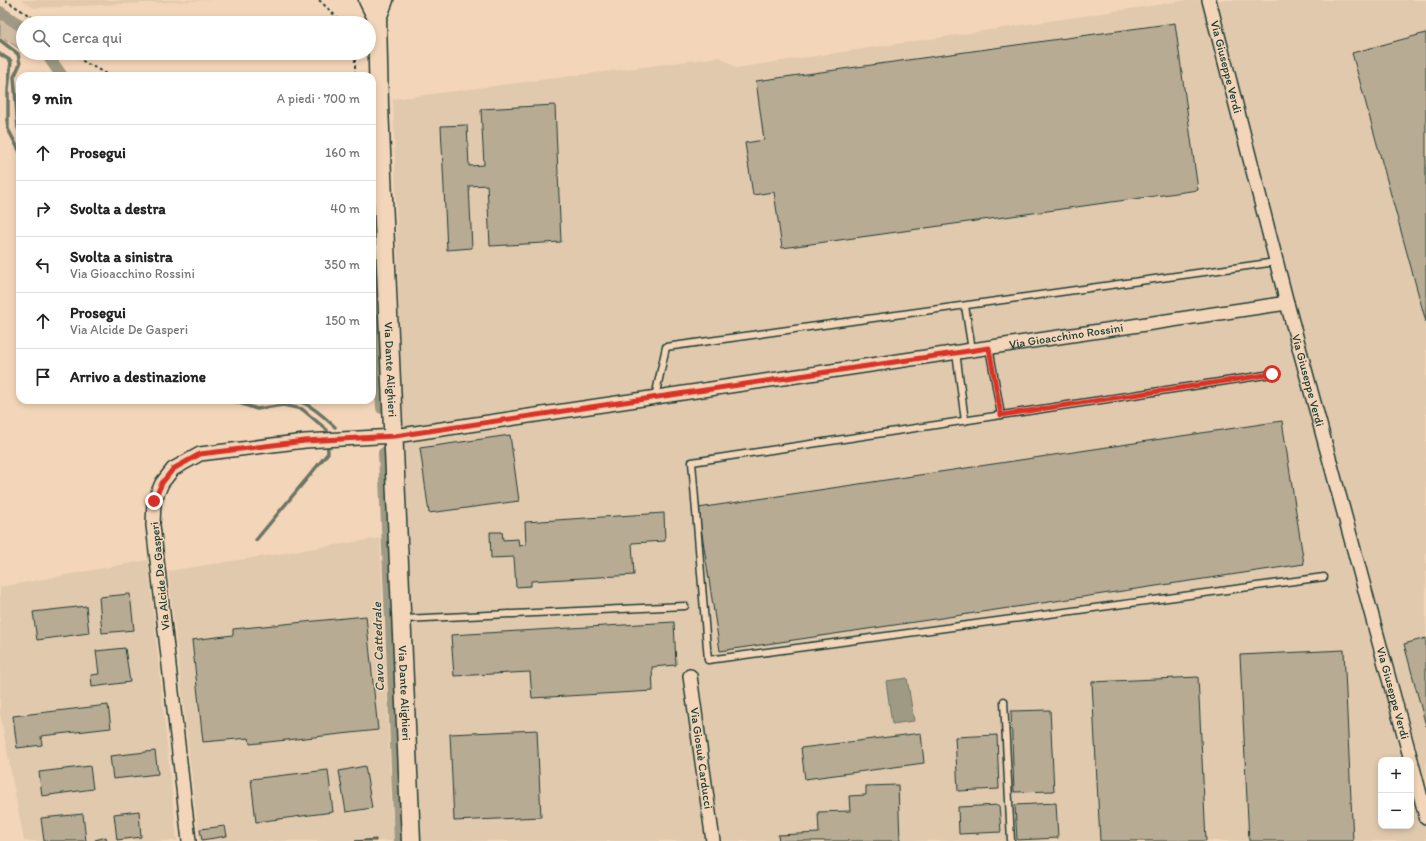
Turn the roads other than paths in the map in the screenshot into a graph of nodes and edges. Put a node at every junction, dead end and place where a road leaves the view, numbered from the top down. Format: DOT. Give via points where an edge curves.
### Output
graph roads {
  1 [pos="368,0"];
  2 [pos="384,0"];
  3 [pos="1209,0"];
  4 [pos="377,18"];
  5 [pos="1276,262"];
  6 [pos="1287,303"];
  7 [pos="965,306"];
  8 [pos="989,348"];
  9 [pos="972,350"];
  10 [pos="956,352"];
  11 [pos="1272,374"];
  12 [pos="655,397"];
  13 [pos="1001,415"];
  14 [pos="965,421"];
  15 [pos="395,436"];
  16 [pos="1324,577"];
  17 [pos="685,606"];
  18 [pos="402,619"];
  19 [pos="690,676"];
  20 [pos="1004,701"];
  21 [pos="1410,757"];
  22 [pos="1414,771"];
  23 [pos="1426,817"];
  24 [pos="189,841"];
  25 [pos="411,841"];
  26 [pos="713,841"];
  27 [pos="1011,841"];
  1 -- 4 [label="main road, Via Dante Alighieri"];
  2 -- 4 [label="main road, Via Dante Alighieri"];
  3 -- 5 [label="street, Via Giuseppe Verdi"];
  4 -- 15 [label="main road, Via Dante Alighieri"];
  5 -- 6 [label="street, Via Giuseppe Verdi"];
  5 -- 7 [label="lane"];
  6 -- 8 [label="street, Via Gioacchino Rossini"];
  6 -- 21 [label="street, Via Giuseppe Verdi"];
  7 -- 9 [label="lane"];
  7 -- 12 [label="lane" via="666,347"];
  8 -- 9 [label="street, Via Gioacchino Rossini"];
  8 -- 13 [label="lane"];
  9 -- 10 [label="street, Via Gioacchino Rossini"];
  10 -- 12 [label="street, Via Gioacchino Rossini"];
  10 -- 14 [label="lane"];
  11 -- 13 [label="lane"];
  12 -- 15 [label="street, Via Gioacchino Rossini"];
  13 -- 14 [label="lane"];
  14 -- 16 [label="lane" via="692,462 708,660"];
  15 -- 18 [label="main road, Via Dante Alighieri"];
  15 -- 24 [label="street, Via Alcide De Gasperi" via="327,440 200,454 173,469 162,483 154,501 154,525"];
  17 -- 18 [label="lane"];
  18 -- 25 [label="main road, Via Dante Alighieri"];
  19 -- 26 [label="street, Via Giosuè Carducci"];
  20 -- 27 [label="lane"];
  22 -- 23 [label="street, Via Giuseppe Verdi"];
}
